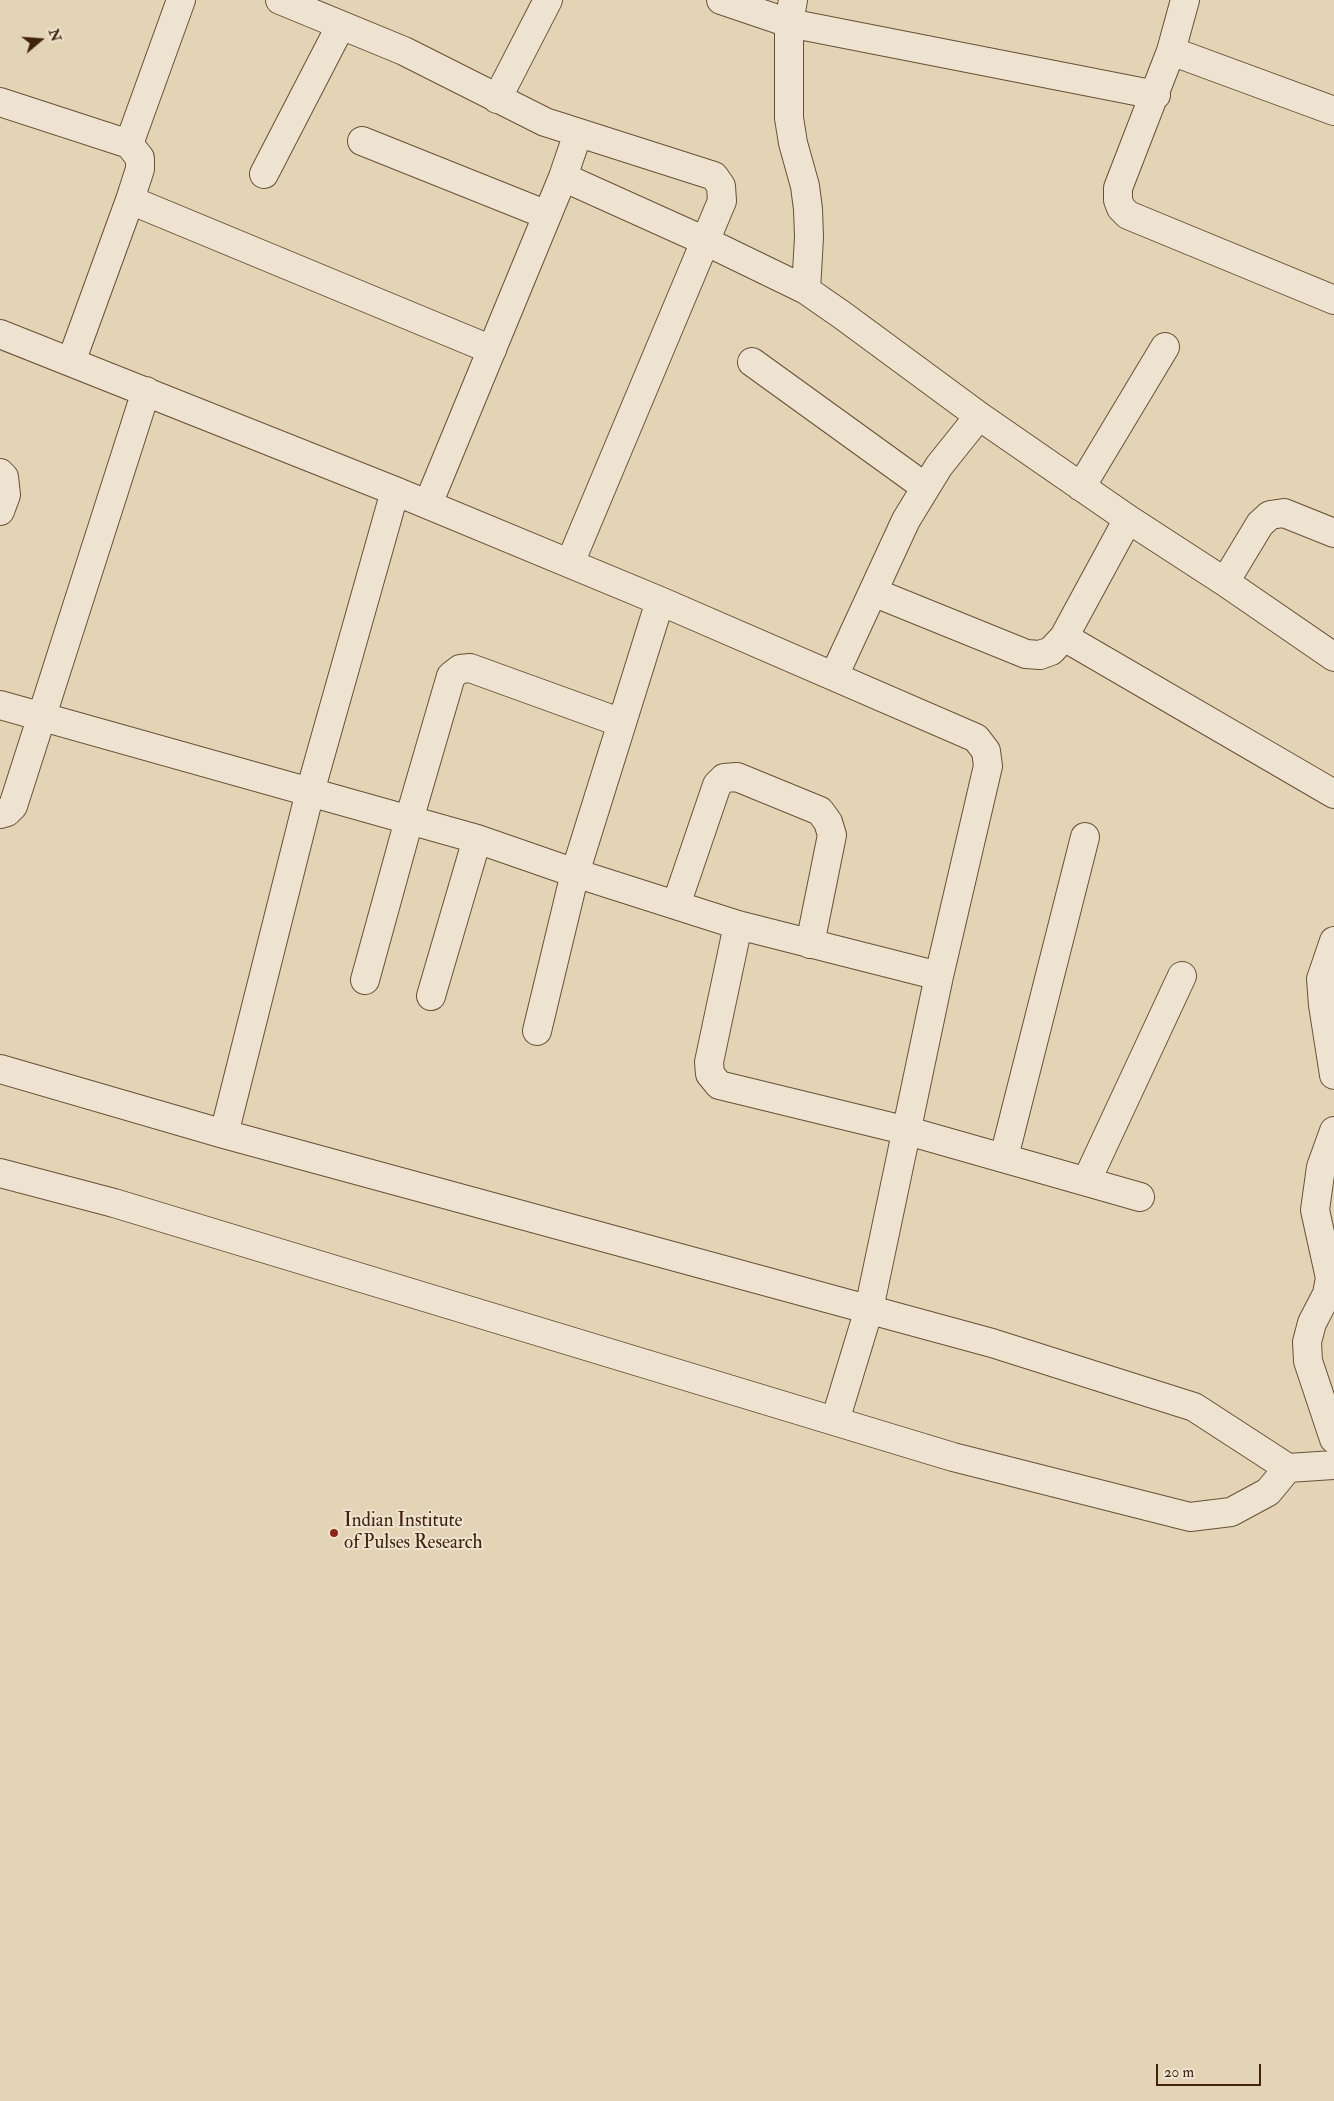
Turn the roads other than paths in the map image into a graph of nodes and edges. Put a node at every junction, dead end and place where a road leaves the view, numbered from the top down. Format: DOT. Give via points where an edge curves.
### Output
graph roads {
  1 [pos="181,0"];
  2 [pos="280,0"];
  3 [pos="548,0"];
  4 [pos="721,0"];
  5 [pos="1185,0"];
  6 [pos="791,12"];
  7 [pos="340,25"];
  8 [pos="1171,51"];
  9 [pos="1156,95"];
  10 [pos="498,99"];
  11 [pos="0,102"];
  12 [pos="1334,111"];
  13 [pos="578,134"];
  14 [pos="362,141"];
  15 [pos="129,144"];
  16 [pos="264,174"];
  17 [pos="563,177"];
  18 [pos="130,200"];
  19 [pos="547,215"];
  20 [pos="705,241"];
  21 [pos="806,290"];
  22 [pos="1334,300"];
  23 [pos="0,334"];
  24 [pos="1165,347"];
  25 [pos="492,350"];
  26 [pos="71,362"];
  27 [pos="752,362"];
  28 [pos="146,391"];
  29 [pos="979,416"];
  30 [pos="0,473"];
  31 [pos="925,487"];
  32 [pos="1081,487"];
  33 [pos="395,491"];
  34 [pos="428,504"];
  35 [pos="0,511"];
  36 [pos="1128,519"];
  37 [pos="1334,533"];
  38 [pos="570,563"];
  39 [pos="1225,582"];
  40 [pos="873,592"];
  41 [pos="660,600"];
  42 [pos="1064,637"];
  43 [pos="1334,657"];
  44 [pos="834,676"];
  45 [pos="0,706"];
  46 [pos="41,718"];
  47 [pos="622,723"];
  48 [pos="310,792"];
  49 [pos="1334,794"];
  50 [pos="0,814"];
  51 [pos="409,820"];
  52 [pos="1085,838"];
  53 [pos="476,839"];
  54 [pos="575,873"];
  55 [pos="676,906"];
  56 [pos="738,926"];
  57 [pos="1334,941"];
  58 [pos="810,944"];
  59 [pos="939,976"];
  60 [pos="1182,976"];
  61 [pos="365,980"];
  62 [pos="431,996"];
  63 [pos="537,1031"];
  64 [pos="0,1070"];
  65 [pos="1334,1075"];
  66 [pos="908,1131"];
  67 [pos="1334,1131"];
  68 [pos="224,1134"];
  69 [pos="1004,1157"];
  70 [pos="0,1174"];
  71 [pos="1087,1180"];
  72 [pos="1140,1197"];
  73 [pos="869,1309"];
  74 [pos="834,1421"];
  75 [pos="1334,1439"];
  76 [pos="1334,1465"];
  77 [pos="1288,1468"];
  1 -- 15 [label="street"];
  2 -- 7 [label="street"];
  3 -- 10 [label="street"];
  4 -- 6 [label="street"];
  5 -- 8 [label="street"];
  6 -- 9 [label="street"];
  6 -- 21 [label="street" via="789,118 808,209"];
  7 -- 10 [label="street" via="404,51"];
  7 -- 16 [label="street"];
  8 -- 9 [label="street"];
  8 -- 12 [label="street"];
  9 -- 22 [label="street" via="1118,188 1121,208 1128,215"];
  10 -- 13 [label="street"];
  11 -- 15 [label="street"];
  13 -- 17 [label="street"];
  13 -- 20 [label="street" via="714,176 721,186 722,201"];
  14 -- 19 [label="street"];
  15 -- 18 [label="street" via="140,158 140,169"];
  17 -- 19 [label="street"];
  17 -- 20 [label="street"];
  18 -- 25 [label="street"];
  18 -- 26 [label="street"];
  19 -- 25 [label="street"];
  20 -- 21 [label="street"];
  20 -- 38 [label="street"];
  21 -- 29 [label="street"];
  23 -- 26 [label="street"];
  24 -- 32 [label="street"];
  25 -- 34 [label="street"];
  26 -- 28 [label="street"];
  27 -- 31 [label="street"];
  28 -- 33 [label="street"];
  28 -- 46 [label="street"];
  29 -- 31 [label="street"];
  29 -- 32 [label="street"];
  30 -- 35 [label="street" via="4,477 6,495"];
  31 -- 40 [label="street"];
  32 -- 36 [label="street"];
  33 -- 34 [label="street"];
  33 -- 48 [label="street"];
  34 -- 38 [label="street"];
  36 -- 39 [label="street"];
  36 -- 42 [label="street"];
  37 -- 39 [label="street" via="1284,513 1270,516 1260,524"];
  38 -- 41 [label="street"];
  39 -- 43 [label="street"];
  40 -- 42 [label="street" via="1026,654 1040,655 1051,651"];
  40 -- 44 [label="street"];
  41 -- 44 [label="street"];
  41 -- 47 [label="street"];
  42 -- 49 [label="street"];
  44 -- 59 [label="street" via="976,738 986,751 988,766"];
  45 -- 46 [label="street"];
  46 -- 48 [label="street"];
  46 -- 50 [label="street" via="13,806"];
  47 -- 51 [label="street" via="470,668 460,670 451,676"];
  47 -- 54 [label="street"];
  48 -- 51 [label="street"];
  48 -- 68 [label="street"];
  51 -- 53 [label="street"];
  51 -- 61 [label="street"];
  52 -- 69 [label="street"];
  53 -- 54 [label="street"];
  53 -- 62 [label="street"];
  54 -- 55 [label="street"];
  54 -- 63 [label="street"];
  55 -- 56 [label="street"];
  55 -- 58 [label="street" via="717,785 724,778 737,777 820,811 828,822 832,835"];
  56 -- 58 [label="street"];
  56 -- 66 [label="street" via="709,1062 710,1074 719,1084"];
  57 -- 65 [label="street" via="1321,979"];
  58 -- 59 [label="street"];
  59 -- 66 [label="street"];
  60 -- 71 [label="street"];
  64 -- 68 [label="street"];
  66 -- 69 [label="street"];
  66 -- 73 [label="street"];
  67 -- 75 [label="street" via="1321,1167 1315,1210 1330,1278 1327,1294 1312,1323 1307,1342 1308,1361"];
  68 -- 73 [label="street"];
  69 -- 71 [label="street"];
  70 -- 74 [label="street" via="114,1204"];
  71 -- 72 [label="street"];
  73 -- 74 [label="street"];
  73 -- 77 [label="street" via="992,1343 1194,1407"];
  74 -- 77 [label="street" via="953,1457 1190,1517 1231,1512 1268,1492"];
  76 -- 77 [label="street"];
}
